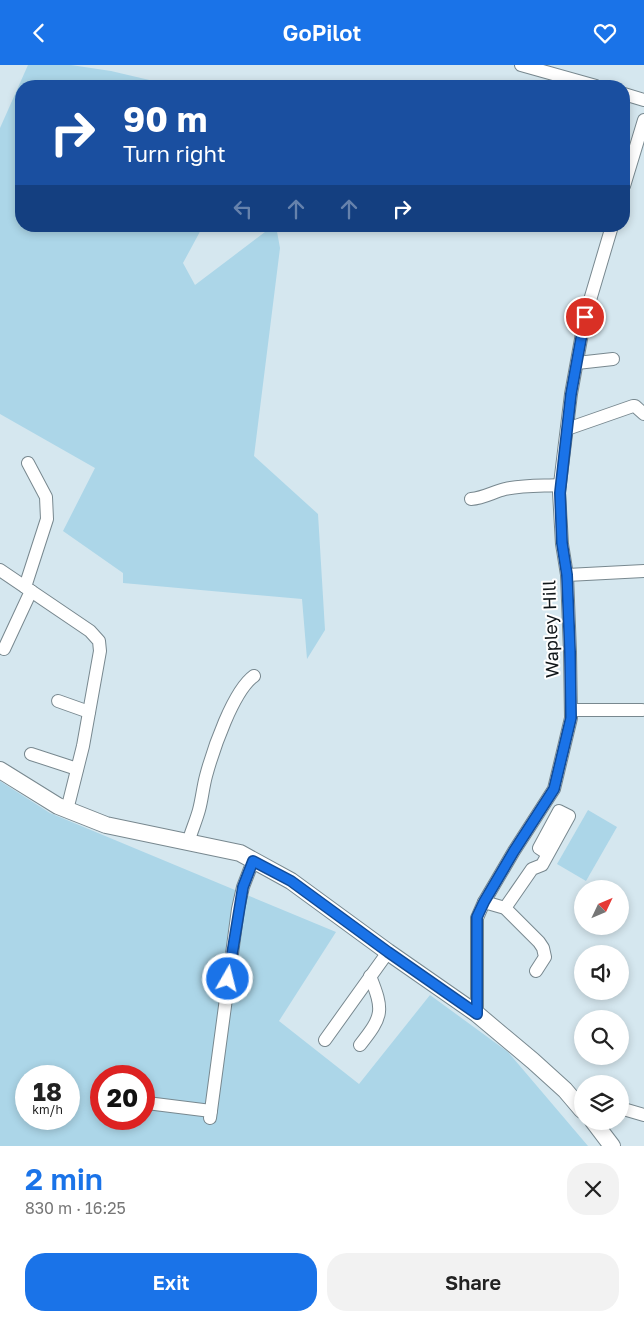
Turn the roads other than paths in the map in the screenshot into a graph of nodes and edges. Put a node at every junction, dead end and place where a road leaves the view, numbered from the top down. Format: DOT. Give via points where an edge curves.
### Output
graph roads {
  1 [pos="521,65"];
  2 [pos="575,80"];
  3 [pos="630,96"];
  4 [pos="644,100"];
  5 [pos="644,120"];
  6 [pos="630,166"];
  7 [pos="610,232"];
  8 [pos="613,359"];
  9 [pos="577,363"];
  10 [pos="644,414"];
  11 [pos="567,429"];
  12 [pos="28,463"];
  13 [pos="560,485"];
  14 [pos="471,499"];
  15 [pos="0,570"];
  16 [pos="644,571"];
  17 [pos="567,575"];
  18 [pos="28,589"];
  19 [pos="4,649"];
  20 [pos="254,676"];
  21 [pos="58,701"];
  22 [pos="571,710"];
  23 [pos="642,710"];
  24 [pos="89,712"];
  25 [pos="31,754"];
  26 [pos="77,769"];
  27 [pos="0,771"];
  28 [pos="68,810"];
  29 [pos="188,843"];
  30 [pos="548,854"];
  31 [pos="253,861"];
  32 [pos="484,902"];
  33 [pos="505,908"];
  34 [pos="388,952"];
  35 [pos="536,971"];
  36 [pos="370,976"];
  37 [pos="477,1014"];
  38 [pos="325,1041"];
  39 [pos="360,1045"];
  40 [pos="574,1101"];
  41 [pos="155,1104"];
  42 [pos="629,1111"];
  43 [pos="644,1115"];
  44 [pos="599,1130"];
  45 [pos="612,1146"];
  1 -- 2 [label="street"];
  3 -- 4 [label="street"];
  5 -- 6 [label="street"];
  7 -- 9 [label="street, Wapley Hill" via="585,317"];
  8 -- 9 [label="street"];
  9 -- 11 [label="street, Wapley Hill"];
  10 -- 11 [label="street" via="633,406"];
  11 -- 13 [label="street, Wapley Hill"];
  12 -- 18 [label="street" via="46,497 47,519"];
  13 -- 14 [label="street" via="504,489"];
  13 -- 17 [label="street, Wapley Hill" via="562,543"];
  15 -- 18 [label="street"];
  16 -- 17 [label="street"];
  17 -- 22 [label="street, Wapley Hill"];
  18 -- 19 [label="street"];
  18 -- 24 [label="street" via="90,631 99,641"];
  20 -- 29 [label="street" via="235,700 220,735"];
  21 -- 24 [label="street"];
  22 -- 23 [label="street"];
  22 -- 32 [label="street, Wapley Hill" via="554,789"];
  24 -- 26 [label="street"];
  25 -- 26 [label="street"];
  26 -- 28 [label="street"];
  27 -- 28 [label="main road"];
  28 -- 29 [label="main road" via="106,825"];
  29 -- 31 [label="main road" via="240,853"];
  30 -- 33 [label="street" via="542,865 532,869"];
  31 -- 34 [label="main road" via="291,881"];
  31 -- 41 [label="street" via="238,909 211,1114"];
  32 -- 33 [label="street"];
  32 -- 37 [label="street, Wapley Hill" via="477,917"];
  33 -- 35 [label="street" via="543,948 545,957"];
  34 -- 36 [label="street"];
  34 -- 37 [label="main road"];
  36 -- 38 [label="street"];
  36 -- 39 [label="street" via="379,1004 378,1019"];
  37 -- 40 [label="main road"];
  42 -- 43 [label="street"];
  44 -- 45 [label="main road"];
}
